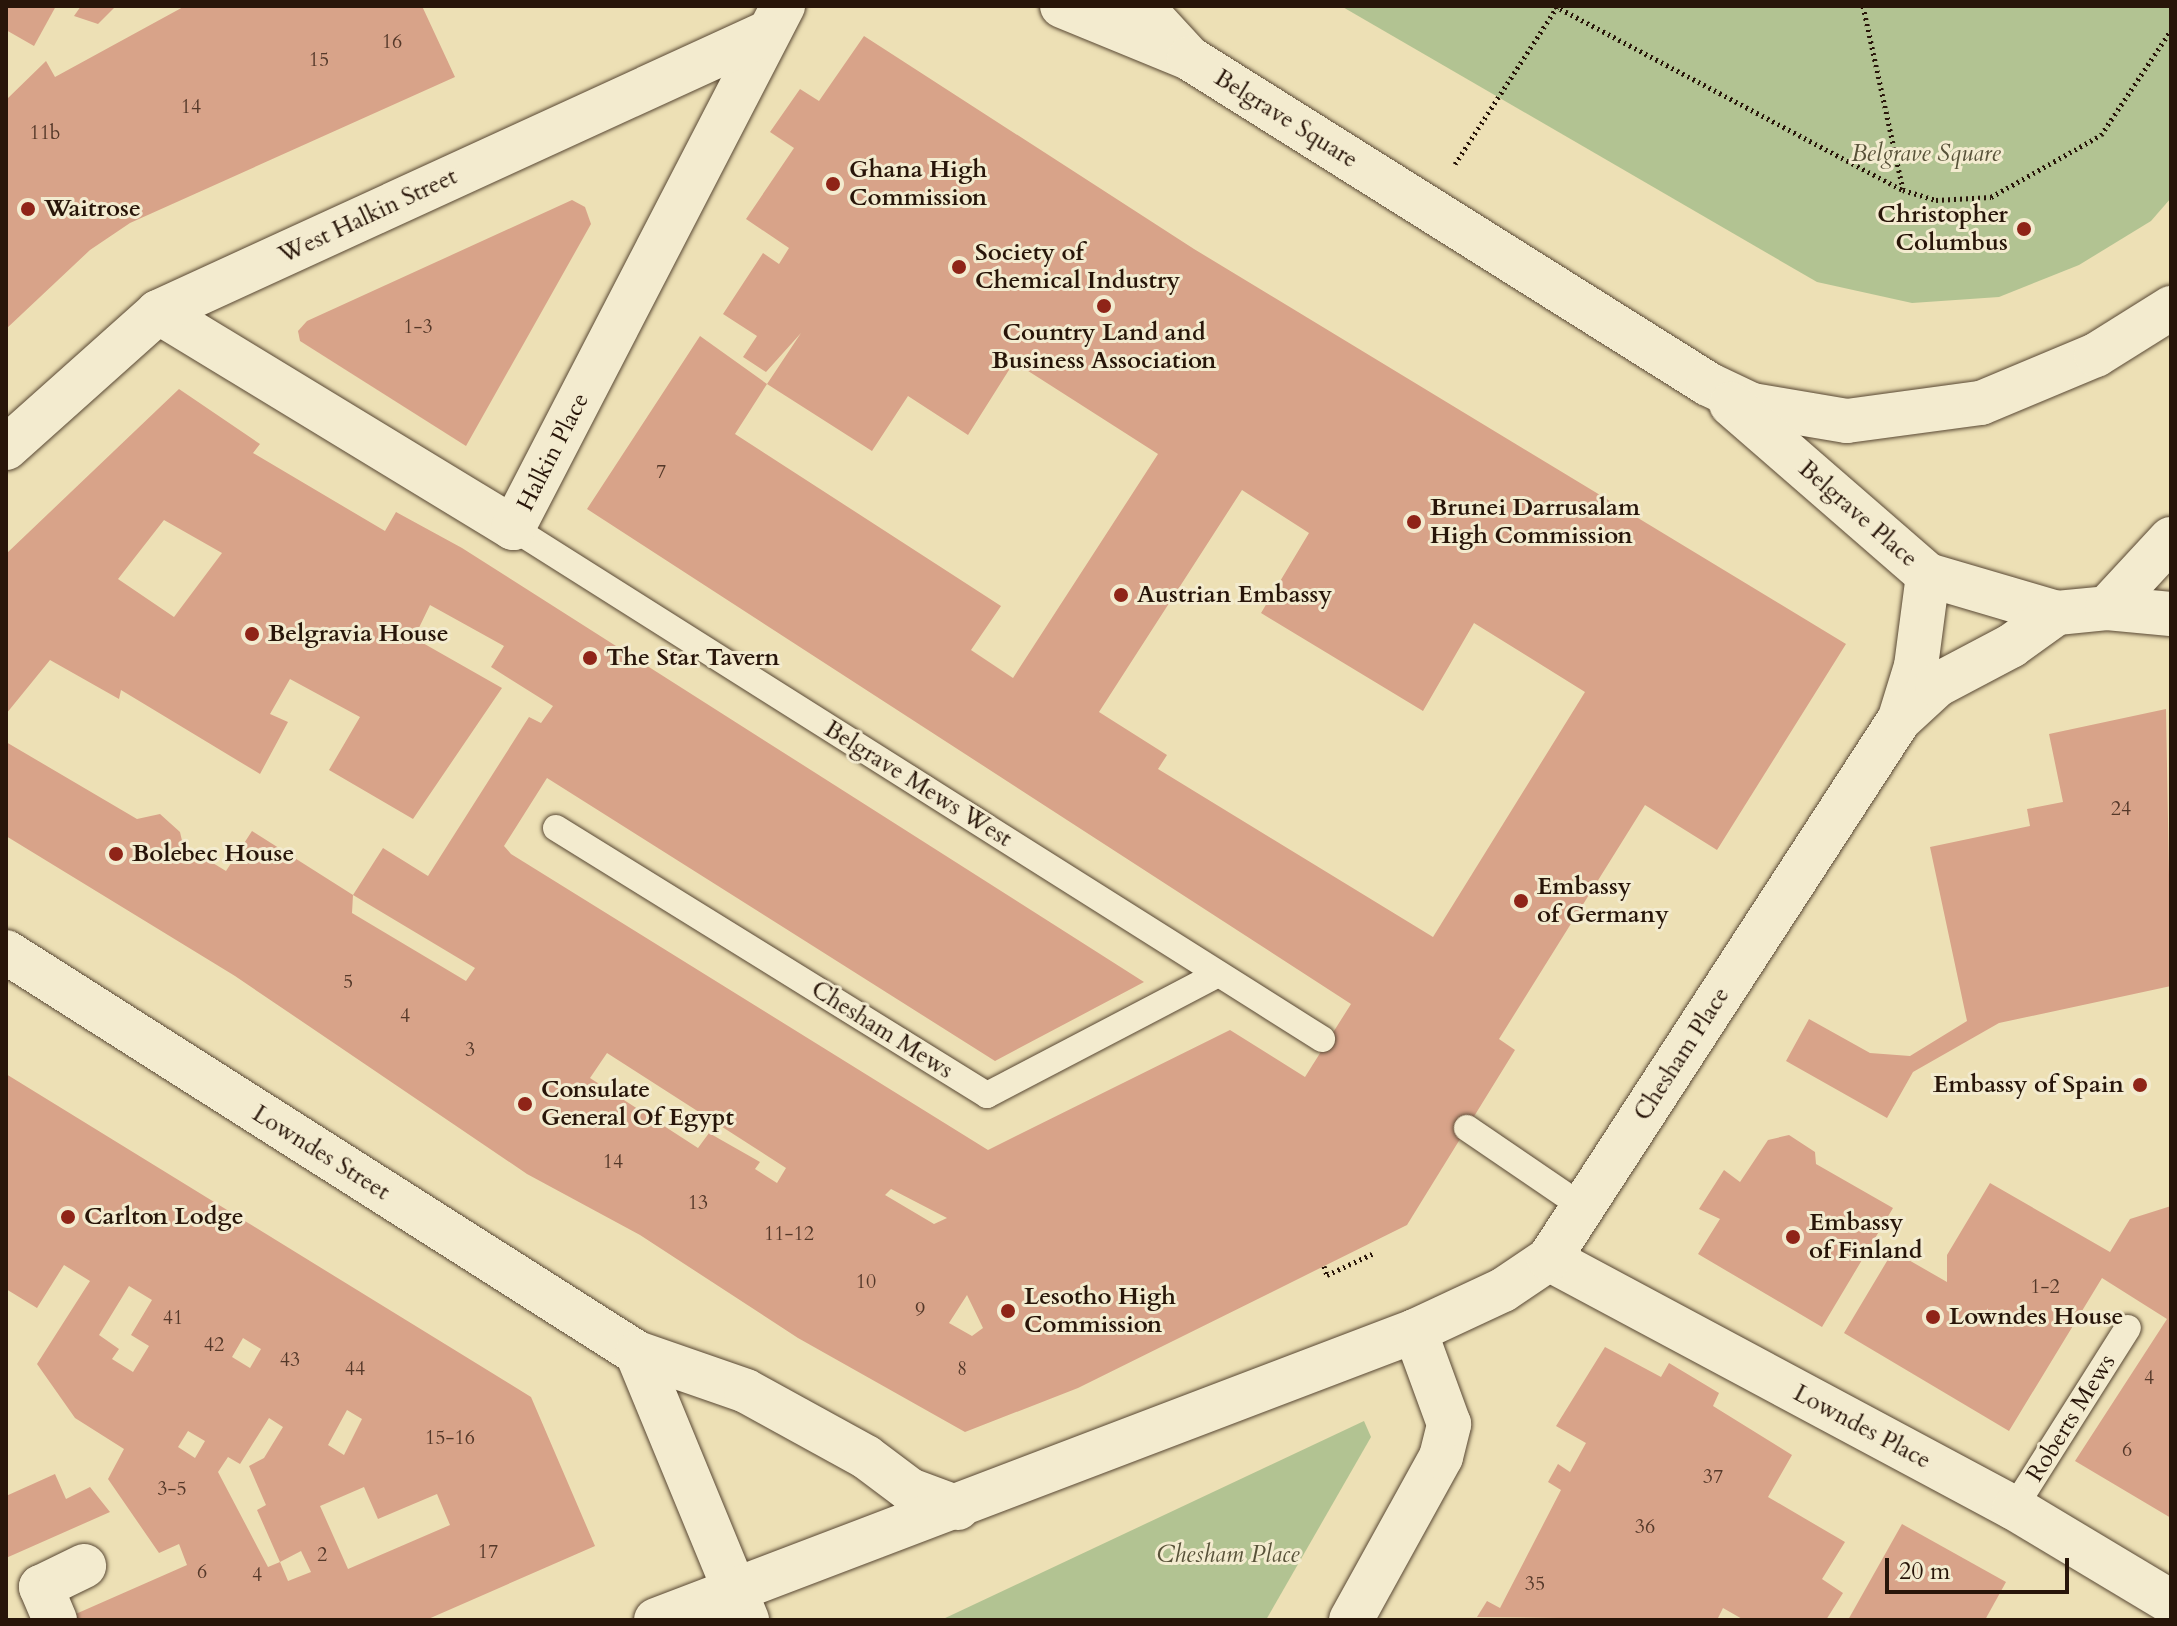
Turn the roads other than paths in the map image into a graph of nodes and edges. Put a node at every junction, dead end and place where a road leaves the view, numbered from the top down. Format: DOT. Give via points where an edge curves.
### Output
graph roads {
  1 [pos="1062,6"];
  2 [pos="1141,6"];
  3 [pos="774,20"];
  4 [pos="1189,58"];
  5 [pos="2171,308"];
  6 [pos="158,312"];
  7 [pos="1708,384"];
  8 [pos="6,448"];
  9 [pos="513,528"];
  10 [pos="2171,539"];
  11 [pos="1928,575"];
  12 [pos="2107,608"];
  13 [pos="2057,613"];
  14 [pos="2171,614"];
  15 [pos="1899,720"];
  16 [pos="556,828"];
  17 [pos="6,952"];
  18 [pos="1218,974"];
  19 [pos="1322,1039"];
  20 [pos="1467,1128"];
  21 [pos="1583,1207"];
  22 [pos="1549,1259"];
  23 [pos="2128,1328"];
  24 [pos="1415,1331"];
  25 [pos="637,1353"];
  26 [pos="958,1508"];
  27 [pos="2014,1508"];
  28 [pos="84,1566"];
  29 [pos="2171,1602"];
  30 [pos="740,1604"];
  31 [pos="55,1620"];
  32 [pos="656,1620"];
  33 [pos="1351,1620"];
  1 -- 4 [label="street, Belgrave Square"];
  2 -- 4 [label="street, Belgrave Square"];
  3 -- 6 [label="street, West Halkin Street"];
  3 -- 9 [label="street, Halkin Place"];
  4 -- 7 [label="street, Belgrave Square"];
  5 -- 7 [label="street" via="2038,382 1981,403 1910,416 1847,421 1797,416 1752,405"];
  6 -- 8 [label="street, West Halkin Street"];
  6 -- 9 [label="street, Halkin Place"];
  7 -- 11 [label="street, Belgrave Place"];
  9 -- 18 [label="lane, Belgrave Mews West"];
  10 -- 12 [label="street"];
  11 -- 13 [label="street, Belgrave Place"];
  11 -- 15 [label="street, Chesham Place" via="1916,666"];
  12 -- 13 [label="street, Belgrave Place"];
  12 -- 14 [label="street, Belgrave Place"];
  13 -- 15 [label="street, Chesham Place" via="2011,646 1937,685"];
  15 -- 21 [label="street, Chesham Place"];
  16 -- 18 [label="lane, Chesham Mews" via="987,1095"];
  17 -- 25 [label="street, Lowndes Street"];
  18 -- 19 [label="lane, Belgrave Mews West"];
  20 -- 21 [label="lane"];
  21 -- 22 [label="street, Chesham Place"];
  22 -- 24 [label="street, Chesham Place" via="1503,1290"];
  22 -- 27 [label="street, Lowndes Place"];
  23 -- 27 [label="lane, Roberts Mews"];
  24 -- 26 [label="street, Chesham Place"];
  24 -- 33 [label="street" via="1449,1424 1441,1457"];
  25 -- 26 [label="street" via="746,1391 866,1457 910,1490"];
  25 -- 30 [label="street"];
  26 -- 30 [label="street, Chesham Place"];
  27 -- 29 [label="street, Lowndes Place"];
  28 -- 31 [label="street" via="41,1587"];
  30 -- 32 [label="street, Chesham Place"];
}
